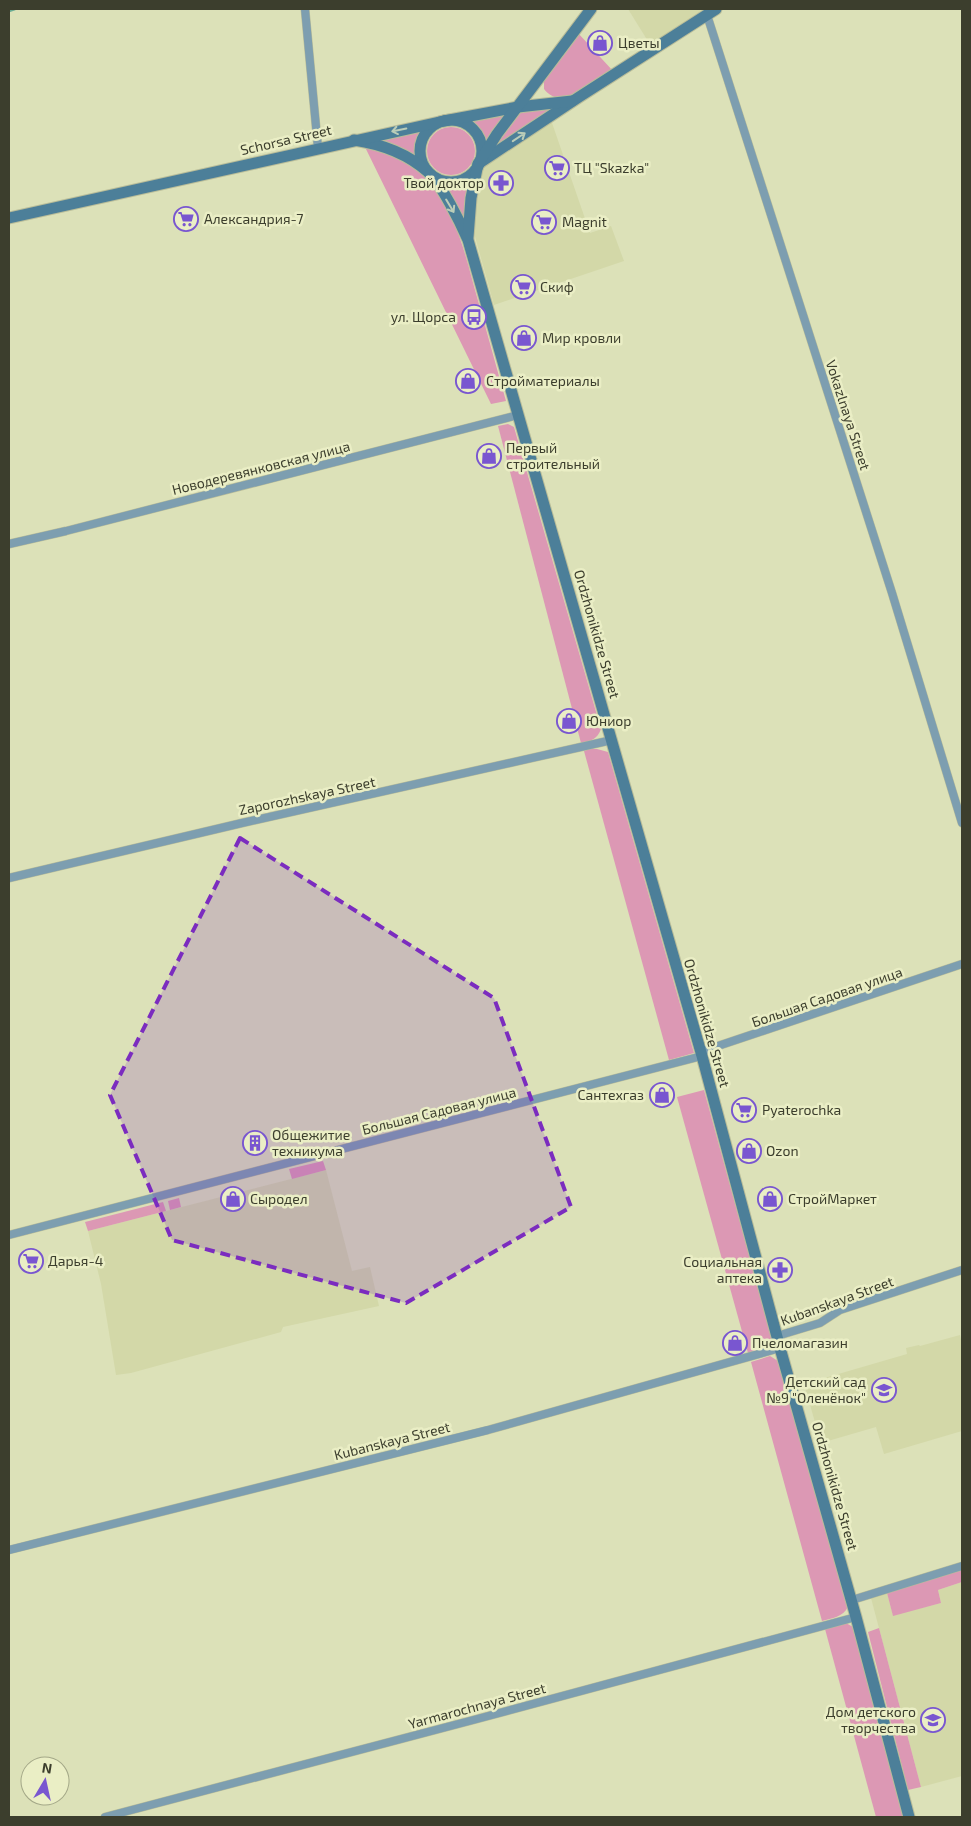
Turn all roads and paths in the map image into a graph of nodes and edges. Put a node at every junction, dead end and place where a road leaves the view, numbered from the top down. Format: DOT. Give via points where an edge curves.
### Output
graph roads {
  1 [pos="305,9"];
  2 [pos="591,9"];
  3 [pos="711,12"];
  4 [pos="572,101"];
  5 [pos="518,107"];
  6 [pos="444,121"];
  7 [pos="354,140"];
  8 [pos="318,148"];
  9 [pos="478,164"];
  10 [pos="429,173"];
  11 [pos="9,218"];
  12 [pos="468,240"];
  13 [pos="518,415"];
  14 [pos="9,544"];
  15 [pos="612,740"];
  16 [pos="962,823"];
  17 [pos="9,878"];
  18 [pos="962,964"];
  19 [pos="701,1054"];
  20 [pos="9,1235"];
  21 [pos="962,1270"];
  22 [pos="777,1336"];
  23 [pos="780,1348"];
  24 [pos="9,1550"];
  25 [pos="962,1566"];
  26 [pos="852,1600"];
  27 [pos="856,1617"];
  28 [pos="105,1817"];
  29 [pos="908,1817"];
  1 -- 8 [label="street"];
  2 -- 5 [label="main road"];
  3 -- 4 [label="main road, Schorsa Street"];
  3 -- 16 [label="street, Vokazlnaya Street"];
  4 -- 5 [label="main road, Schorsa Street"];
  9 -- 4 [label="main road, Schorsa Street, one-way"];
  5 -- 6 [label="main road, Schorsa Street"];
  5 -- 9 [label="main road"];
  6 -- 7 [label="main road, Schorsa Street, one-way"];
  6 -- 9 [label="main road" via="460,121 473,130 481,148"];
  6 -- 10 [label="main road" via="431,127 421,142 420,157"];
  7 -- 8 [label="main road, Schorsa Street"];
  7 -- 10 [label="main road" via="394,151"];
  8 -- 11 [label="main road, Schorsa Street"];
  9 -- 10 [label="main road" via="458,181 441,180"];
  9 -- 12 [label="main road" via="471,198"];
  10 -- 12 [label="main road, one-way"];
  12 -- 13 [label="main road, Ordzhonikidze Street"];
  13 -- 14 [label="street, Новодеревянковская улица"];
  13 -- 15 [label="main road, Ordzhonikidze Street"];
  15 -- 17 [label="street, Zaporozhskaya Street"];
  15 -- 19 [label="main road, Ordzhonikidze Street"];
  18 -- 19 [label="street, Большая Садовая улица"];
  19 -- 20 [label="street, Большая Садовая улица"];
  19 -- 22 [label="main road, Ordzhonikidze Street"];
  21 -- 22 [label="street, Kubanskaya Street" via="840,1310 820,1323"];
  22 -- 23 [label="main road, Ordzhonikidze Street"];
  23 -- 24 [label="street, Kubanskaya Street" via="488,1430"];
  23 -- 26 [label="main road, Ordzhonikidze Street"];
  25 -- 26 [label="street"];
  26 -- 27 [label="main road, Ordzhonikidze Street"];
  27 -- 28 [label="street, Yarmarochnaya Street"];
  27 -- 29 [label="main road, Ordzhonikidze Street"];
}
